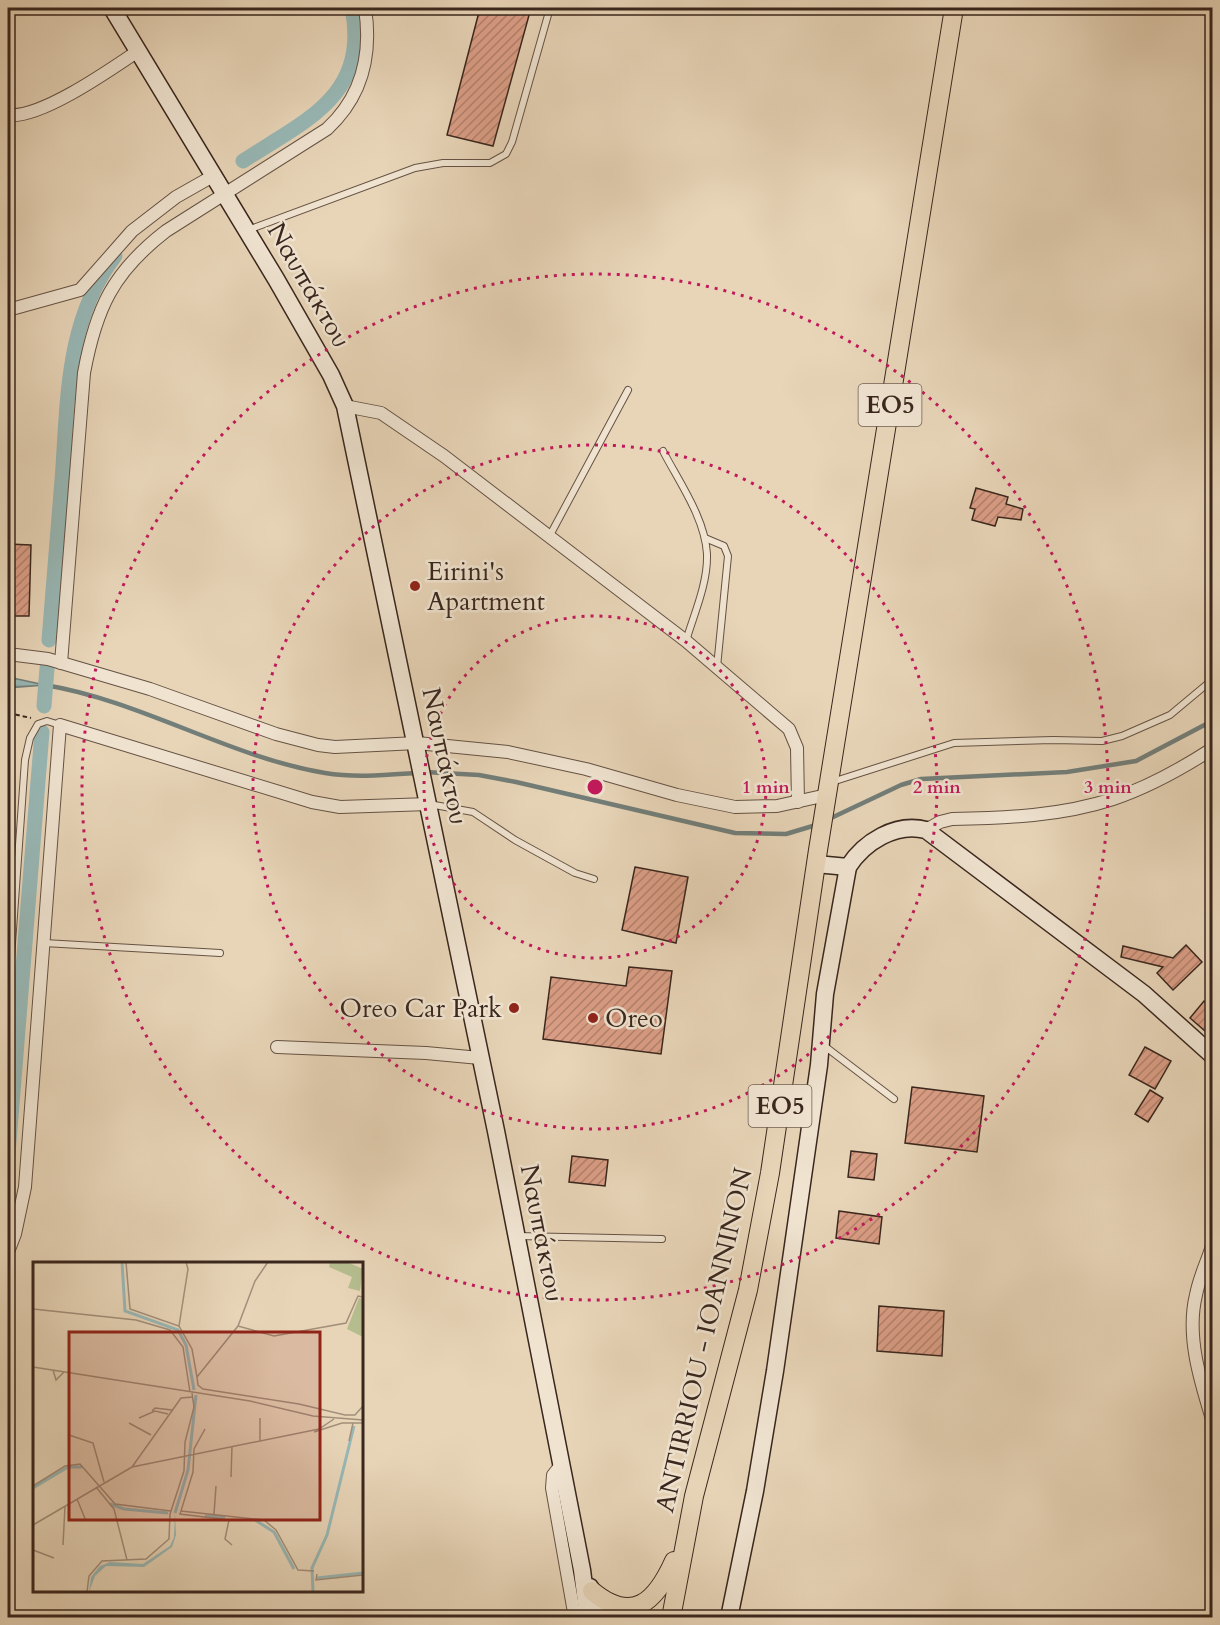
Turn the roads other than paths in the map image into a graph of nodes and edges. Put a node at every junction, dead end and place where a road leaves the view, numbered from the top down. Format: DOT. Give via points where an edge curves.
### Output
graph roads {
  1 [pos="112,8"];
  2 [pos="365,8"];
  3 [pos="550,8"];
  4 [pos="954,8"];
  5 [pos="138,51"];
  6 [pos="8,115"];
  7 [pos="213,176"];
  8 [pos="226,195"];
  9 [pos="247,231"];
  10 [pos="8,310"];
  11 [pos="628,390"];
  12 [pos="345,406"];
  13 [pos="663,452"];
  14 [pos="549,537"];
  15 [pos="705,538"];
  16 [pos="686,641"];
  17 [pos="8,654"];
  18 [pos="61,663"];
  19 [pos="717,668"];
  20 [pos="1212,680"];
  21 [pos="60,725"];
  22 [pos="418,748"];
  23 [pos="1212,749"];
  24 [pos="827,794"];
  25 [pos="798,802"];
  26 [pos="429,804"];
  27 [pos="926,830"];
  28 [pos="817,857"];
  29 [pos="848,867"];
  30 [pos="594,879"];
  31 [pos="43,943"];
  32 [pos="220,953"];
  33 [pos="8,1000"];
  34 [pos="820,1043"];
  35 [pos="277,1047"];
  36 [pos="1212,1055"];
  37 [pos="480,1058"];
  38 [pos="894,1099"];
  39 [pos="516,1236"];
  40 [pos="662,1239"];
  41 [pos="1212,1246"];
  42 [pos="8,1252"];
  43 [pos="1212,1419"];
  44 [pos="561,1464"];
  45 [pos="685,1538"];
  46 [pos="582,1570"];
  47 [pos="592,1591"];
  48 [pos="575,1617"];
  49 [pos="588,1617"];
  50 [pos="605,1617"];
  51 [pos="671,1617"];
  52 [pos="729,1617"];
  1 -- 5 [label="main road, Ναυπάκτου"];
  2 -- 8 [label="street" via="365,70 347,107 327,129"];
  3 -- 9 [label="lane" via="512,142 500,159 415,168"];
  4 -- 24 [label="main road, ANTIRRIOU - IOANNINON / ΕΟ5"];
  5 -- 6 [label="street" via="99,78 41,108 19,116"];
  5 -- 7 [label="main road, Ναυπάκτου"];
  7 -- 8 [label="main road, Ναυπάκτου"];
  7 -- 10 [label="street" via="176,197 132,231 80,290"];
  8 -- 9 [label="main road, Ναυπάκτου"];
  8 -- 18 [label="street" via="166,231 133,258 106,300 89,344"];
  9 -- 12 [label="main road, Ναυπάκτου" via="321,356"];
  11 -- 14 [label="lane"];
  12 -- 14 [label="street" via="381,413"];
  12 -- 22 [label="main road, Ναυπάκτου"];
  13 -- 15 [label="lane"];
  14 -- 16 [label="street"];
  15 -- 16 [label="lane" via="705,578"];
  15 -- 19 [label="lane" via="724,546 728,556"];
  16 -- 19 [label="street"];
  17 -- 18 [label="street"];
  18 -- 22 [label="street" via="299,741 336,747"];
  19 -- 25 [label="street" via="793,734"];
  20 -- 24 [label="lane" via="1170,715 1122,736 1102,741 954,743"];
  21 -- 26 [label="street" via="312,802 340,807"];
  21 -- 31 [label="street"];
  21 -- 33 [label="lane" via="41,721 30,738 25,759"];
  22 -- 25 [label="street" via="508,752 729,806"];
  22 -- 26 [label="main road, Ναυπάκτου"];
  23 -- 27 [label="street" via="1171,774 1112,799 1039,815 952,819"];
  24 -- 25 [label="street"];
  24 -- 28 [label="main road, ANTIRRIOU - IOANNINON / ΕΟ5"];
  26 -- 30 [label="lane" via="473,812 525,846"];
  26 -- 37 [label="main road, Ναυπάκτου"];
  27 -- 29 [label="main road" via="894,830 860,853"];
  27 -- 36 [label="main road" via="1144,994"];
  28 -- 29 [label="main road"];
  28 -- 45 [label="main road, ANTIRRIOU - IOANNINON / ΕΟ5" via="754,1256"];
  29 -- 34 [label="main road"];
  31 -- 32 [label="lane"];
  31 -- 42 [label="street" via="25,1187"];
  34 -- 38 [label="lane"];
  34 -- 52 [label="main road" via="775,1371"];
  35 -- 37 [label="street"];
  37 -- 39 [label="main road, Ναυπάκτου"];
  39 -- 40 [label="lane"];
  39 -- 44 [label="main road, Ναυπάκτου"];
  41 -- 43 [label="street" via="1195,1296 1192,1327"];
  44 -- 46 [label="main road, Ναυπάκτου"];
  44 -- 48 [label="street" via="553,1475 552,1488"];
  45 -- 47 [label="main road" via="666,1579 650,1601 620,1607 601,1600"];
  45 -- 51 [label="main road, ANTIRRIOU - IOANNINON / ΕΟ5"];
  46 -- 47 [label="main road, Ναυπάκτου"];
  46 -- 49 [label="main road, Ναυπάκτου"];
  47 -- 50 [label="main road, Ναυπάκτου"];
}
